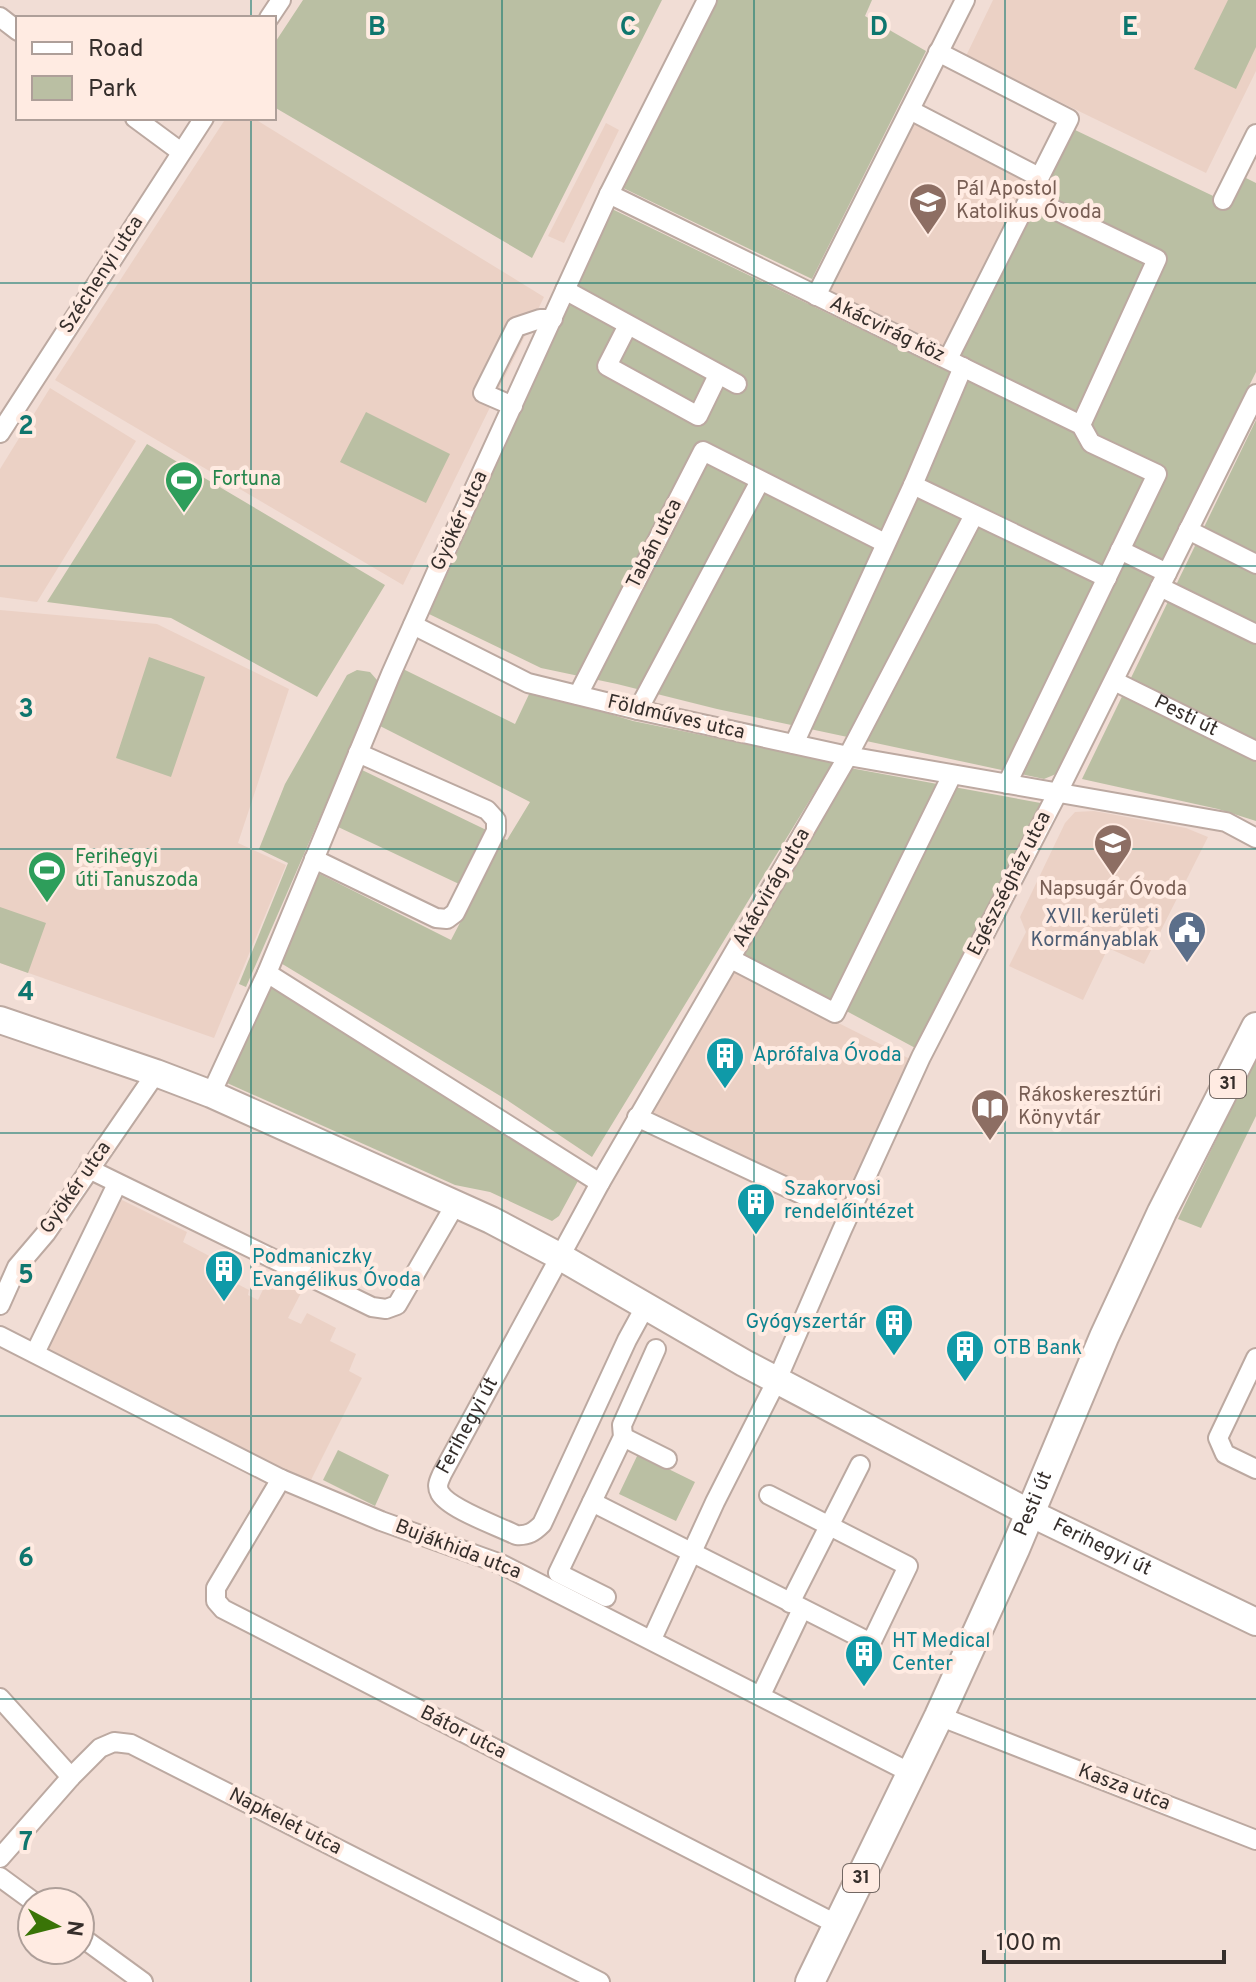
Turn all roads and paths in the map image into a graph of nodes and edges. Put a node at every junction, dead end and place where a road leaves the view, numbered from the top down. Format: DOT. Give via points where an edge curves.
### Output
graph roads {
  1 [pos="707,0"];
  2 [pos="965,0"];
  3 [pos="0,17"];
  4 [pos="16,29"];
  5 [pos="938,52"];
  6 [pos="910,110"];
  7 [pos="138,120"];
  8 [pos="203,120"];
  9 [pos="1256,134"];
  10 [pos="181,152"];
  11 [pos="1248,172"];
  12 [pos="1039,177"];
  13 [pos="609,194"];
  14 [pos="1028,197"];
  15 [pos="1223,200"];
  16 [pos="565,290"];
  17 [pos="816,296"];
  18 [pos="553,319"];
  19 [pos="628,325"];
  20 [pos="955,363"];
  21 [pos="718,375"];
  22 [pos="737,384"];
  23 [pos="1256,394"];
  24 [pos="513,406"];
  25 [pos="1081,425"];
  26 [pos="1238,430"];
  27 [pos="0,433"];
  28 [pos="1256,439"];
  29 [pos="760,481"];
  30 [pos="913,485"];
  31 [pos="974,515"];
  32 [pos="1188,530"];
  33 [pos="885,543"];
  34 [pos="1120,550"];
  35 [pos="1256,564"];
  36 [pos="1107,578"];
  37 [pos="1163,580"];
  38 [pos="413,625"];
  39 [pos="1256,634"];
  40 [pos="1114,681"];
  41 [pos="578,695"];
  42 [pos="638,710"];
  43 [pos="794,744"];
  44 [pos="1256,751"];
  45 [pos="358,753"];
  46 [pos="848,756"];
  47 [pos="952,775"];
  48 [pos="1007,784"];
  49 [pos="1058,792"];
  50 [pos="1256,838"];
  51 [pos="314,859"];
  52 [pos="731,959"];
  53 [pos="267,973"];
  54 [pos="0,1020"];
  55 [pos="1256,1027"];
  56 [pos="156,1073"];
  57 [pos="211,1094"];
  58 [pos="637,1117"];
  59 [pos="89,1169"];
  60 [pos="600,1183"];
  61 [pos="117,1184"];
  62 [pos="455,1205"];
  63 [pos="848,1216"];
  64 [pos="559,1256"];
  65 [pos="0,1305"];
  66 [pos="645,1307"];
  67 [pos="0,1336"];
  68 [pos="656,1349"];
  69 [pos="35,1353"];
  70 [pos="1256,1358"];
  71 [pos="777,1380"];
  72 [pos="623,1437"];
  73 [pos="667,1459"];
  74 [pos="860,1465"];
  75 [pos="1256,1469"];
  76 [pos="281,1479"];
  77 [pos="769,1495"];
  78 [pos="592,1502"];
  79 [pos="1030,1513"];
  80 [pos="829,1525"];
  81 [pos="690,1554"];
  82 [pos="606,1597"];
  83 [pos="796,1606"];
  84 [pos="1256,1622"];
  85 [pos="652,1639"];
  86 [pos="761,1695"];
  87 [pos="0,1698"];
  88 [pos="939,1716"];
  89 [pos="911,1773"];
  90 [pos="71,1777"];
  91 [pos="1256,1840"];
  92 [pos="0,1858"];
  93 [pos="826,1920"];
  94 [pos="96,1948"];
  95 [pos="143,1982"];
  96 [pos="600,1982"];
  97 [pos="810,1982"];
  1 -- 13 [label="street, Gyökér utca"];
  2 -- 5 [label="street"];
  3 -- 4 [label="street"];
  5 -- 6 [label="street"];
  5 -- 12 [label="street" via="1069,119"];
  6 -- 12 [label="street"];
  6 -- 17 [label="street"];
  7 -- 10 [label="street"];
  8 -- 10 [label="street, Széchenyi utca"];
  9 -- 11 [label="street"];
  10 -- 27 [label="street, Széchenyi utca"];
  11 -- 15 [label="street"];
  12 -- 14 [label="street"];
  13 -- 16 [label="street, Gyökér utca"];
  13 -- 17 [label="street, Akácvirág köz"];
  14 -- 20 [label="street"];
  14 -- 25 [label="street" via="1157,259"];
  16 -- 18 [label="street, Gyökér utca"];
  16 -- 19 [label="street"];
  17 -- 20 [label="street, Akácvirág köz"];
  18 -- 24 [label="street, Gyökér utca"];
  18 -- 24 [label="street" via="516,327 483,393"];
  19 -- 21 [label="street"];
  19 -- 21 [label="street" via="607,366 698,416"];
  20 -- 25 [label="street, Akácvirág köz"];
  20 -- 30 [label="street"];
  21 -- 22 [label="street"];
  23 -- 26 [label="street, Egészségház utca"];
  24 -- 38 [label="street, Gyökér utca"];
  25 -- 34 [label="street, Akácvirág köz" via="1091,443 1157,474"];
  26 -- 28 [label="street"];
  26 -- 32 [label="street, Egészségház utca"];
  29 -- 33 [label="street, Tabán utca"];
  29 -- 41 [label="street, Tabán utca" via="703,451"];
  29 -- 42 [label="street"];
  30 -- 31 [label="street"];
  30 -- 33 [label="street"];
  31 -- 36 [label="street"];
  31 -- 46 [label="street, Akácvirág utca"];
  32 -- 35 [label="street"];
  32 -- 37 [label="street, Egészségház utca"];
  33 -- 43 [label="street"];
  34 -- 36 [label="street"];
  34 -- 37 [label="street"];
  36 -- 48 [label="street"];
  37 -- 39 [label="street"];
  37 -- 40 [label="street, Egészségház utca"];
  38 -- 41 [label="street, Földműves utca" via="528,683"];
  38 -- 45 [label="street, Gyökér utca"];
  40 -- 44 [label="street, Pesti út"];
  40 -- 49 [label="street, Egészségház utca"];
  41 -- 42 [label="street, Földműves utca"];
  42 -- 43 [label="street, Földműves utca"];
  43 -- 46 [label="street, Földműves utca"];
  45 -- 51 [label="street, Gyökér utca"];
  45 -- 51 [label="street" via="487,810 496,820 496,831 455,913 447,919"];
  46 -- 47 [label="street, Földműves utca"];
  46 -- 52 [label="street, Akácvirág utca"];
  47 -- 48 [label="street, Földműves utca"];
  47 -- 52 [label="street" via="835,1013"];
  48 -- 49 [label="street, Földműves utca"];
  49 -- 50 [label="street, Földműves utca" via="1226,822"];
  49 -- 63 [label="street, Egészségház utca" via="921,1057"];
  51 -- 53 [label="street, Gyökér utca"];
  52 -- 58 [label="street, Akácvirág utca"];
  53 -- 57 [label="street, Gyökér utca"];
  53 -- 60 [label="street"];
  54 -- 56 [label="main road, Ferihegyi út"];
  55 -- 79 [label="main road, Pesti út / 31" via="1149,1238"];
  56 -- 57 [label="main road, Ferihegyi út"];
  56 -- 59 [label="street, Gyökér utca"];
  57 -- 62 [label="main road, Ferihegyi út"];
  58 -- 60 [label="street, Akácvirág utca"];
  58 -- 63 [label="street"];
  59 -- 61 [label="street"];
  59 -- 65 [label="street, Gyökér utca" via="17,1267"];
  60 -- 64 [label="street, Akácvirág utca"];
  61 -- 62 [label="street" via="372,1307 386,1309 397,1305"];
  61 -- 69 [label="street"];
  62 -- 64 [label="main road, Ferihegyi út"];
  63 -- 71 [label="street, Egészségház utca"];
  64 -- 66 [label="main road, Ferihegyi út"];
  64 -- 66 [label="street, Ferihegyi út" via="442,1474 438,1490 448,1501 516,1535 534,1532"];
  66 -- 71 [label="main road, Ferihegyi út"];
  67 -- 69 [label="street, Bujákhida utca"];
  68 -- 72 [label="street" via="622,1425"];
  69 -- 76 [label="street, Bujákhida utca"];
  70 -- 75 [label="street" via="1218,1438 1225,1454"];
  71 -- 79 [label="main road, Ferihegyi út"];
  71 -- 81 [label="street"];
  72 -- 73 [label="street"];
  72 -- 78 [label="street"];
  74 -- 80 [label="street"];
  76 -- 85 [label="street, Bujákhida utca" via="501,1564"];
  76 -- 93 [label="street, Bátor utca" via="216,1588 216,1601 223,1609"];
  77 -- 80 [label="street"];
  78 -- 81 [label="street"];
  78 -- 82 [label="street" via="558,1573"];
  79 -- 84 [label="main road, Ferihegyi út"];
  79 -- 88 [label="main road, Pesti út / 31"];
  80 -- 83 [label="street"];
  80 -- 83 [label="street" via="908,1566 871,1643"];
  81 -- 83 [label="street"];
  81 -- 85 [label="street"];
  83 -- 86 [label="street"];
  85 -- 86 [label="street, Bujákhida utca"];
  86 -- 89 [label="street, Bujákhida utca"];
  87 -- 90 [label="street"];
  88 -- 89 [label="main road, Pesti út / 31"];
  88 -- 91 [label="street, Kasza utca"];
  89 -- 93 [label="main road, Pesti út / 31"];
  90 -- 92 [label="street, Napkelet utca"];
  90 -- 96 [label="street, Napkelet utca" via="100,1748 114,1742 131,1744"];
  93 -- 97 [label="main road, Pesti út / 31"];
  94 -- 95 [label="street"];
}
